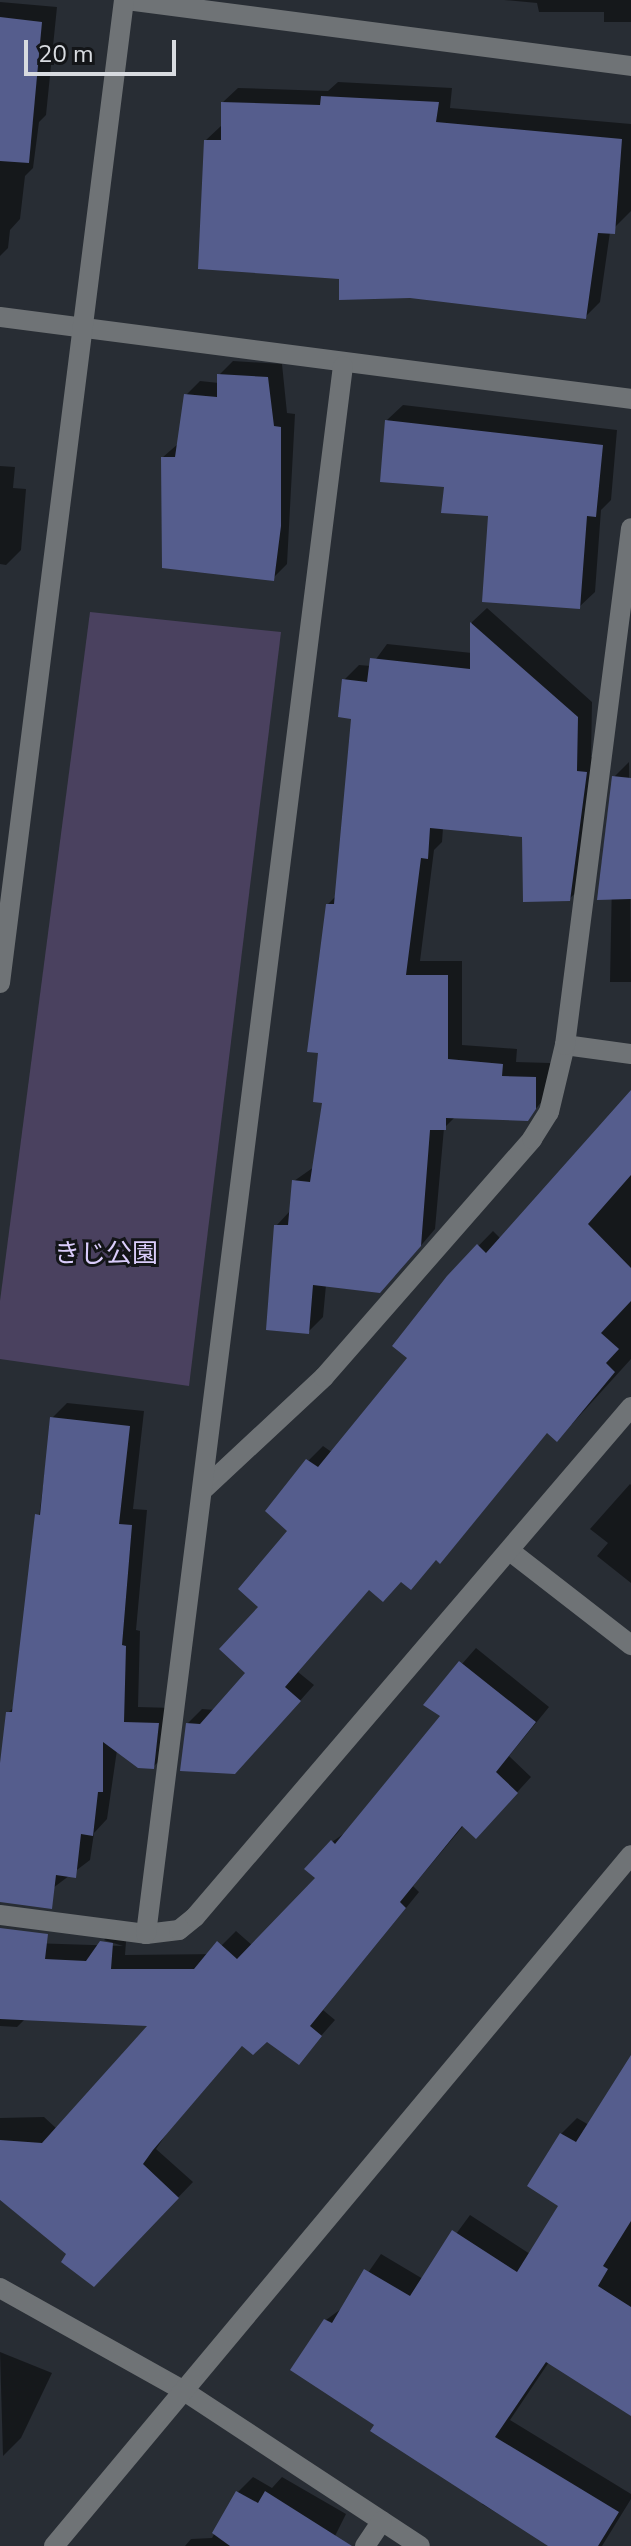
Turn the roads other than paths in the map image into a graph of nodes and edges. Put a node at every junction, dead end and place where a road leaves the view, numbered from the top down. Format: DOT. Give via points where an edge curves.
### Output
graph roads {
  1 [pos="126,0"];
  2 [pos="631,66"];
  3 [pos="0,317"];
  4 [pos="85,326"];
  5 [pos="343,366"];
  6 [pos="631,399"];
  7 [pos="631,528"];
  8 [pos="1,975"];
  9 [pos="565,1045"];
  10 [pos="631,1054"];
  11 [pos="631,1407"];
  12 [pos="205,1488"];
  13 [pos="511,1552"];
  14 [pos="631,1645"];
  15 [pos="631,1855"];
  16 [pos="0,1915"];
  17 [pos="146,1934"];
  18 [pos="0,2288"];
  19 [pos="184,2391"];
  20 [pos="382,2521"];
  21 [pos="54,2546"];
  22 [pos="365,2546"];
  23 [pos="420,2546"];
  1 -- 2 [label="street"];
  1 -- 4 [label="street"];
  3 -- 4 [label="street"];
  4 -- 5 [label="street"];
  4 -- 8 [label="street"];
  5 -- 6 [label="street"];
  5 -- 12 [label="street"];
  7 -- 9 [label="street"];
  9 -- 10 [label="street"];
  9 -- 12 [label="street" via="549,1112 532,1139 324,1377"];
  11 -- 13 [label="street"];
  12 -- 17 [label="street"];
  13 -- 14 [label="street"];
  13 -- 17 [label="street" via="195,1917 179,1930"];
  15 -- 19 [label="street"];
  16 -- 17 [label="street"];
  18 -- 19 [label="street"];
  19 -- 20 [label="street"];
  19 -- 21 [label="street"];
  20 -- 22 [label="street"];
  20 -- 23 [label="street"];
}
